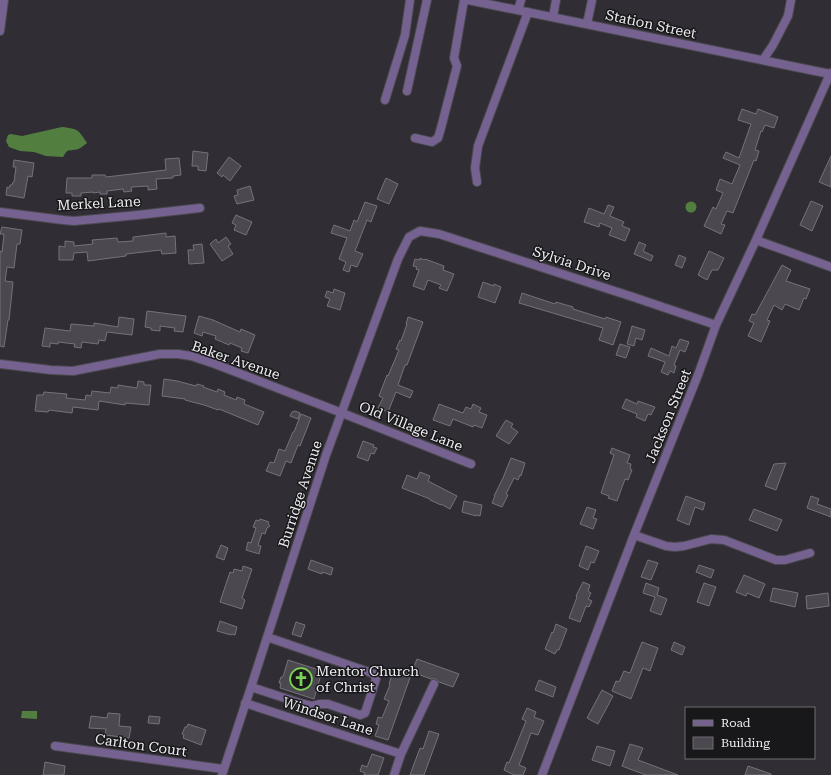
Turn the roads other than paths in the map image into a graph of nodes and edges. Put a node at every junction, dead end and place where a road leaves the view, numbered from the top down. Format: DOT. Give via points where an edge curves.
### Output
graph roads {
  1 [pos="4,0"];
  2 [pos="410,0"];
  3 [pos="427,0"];
  4 [pos="464,0"];
  5 [pos="468,0"];
  6 [pos="521,0"];
  7 [pos="556,0"];
  8 [pos="592,0"];
  9 [pos="791,0"];
  10 [pos="479,1"];
  11 [pos="518,10"];
  12 [pos="528,12"];
  13 [pos="553,17"];
  14 [pos="587,24"];
  15 [pos="0,30"];
  16 [pos="763,60"];
  17 [pos="830,73"];
  18 [pos="407,91"];
  19 [pos="384,100"];
  20 [pos="415,138"];
  21 [pos="477,182"];
  22 [pos="200,208"];
  23 [pos="0,212"];
  24 [pos="420,231"];
  25 [pos="756,240"];
  26 [pos="831,268"];
  27 [pos="716,325"];
  28 [pos="0,364"];
  29 [pos="342,413"];
  30 [pos="471,464"];
  31 [pos="634,534"];
  32 [pos="810,553"];
  33 [pos="267,637"];
  34 [pos="434,684"];
  35 [pos="251,687"];
  36 [pos="246,703"];
  37 [pos="55,746"];
  38 [pos="402,754"];
  39 [pos="222,772"];
  40 [pos="394,775"];
  41 [pos="542,775"];
  1 -- 15 [label="street"];
  2 -- 19 [label="street" via="404,35"];
  3 -- 18 [label="street"];
  4 -- 20 [label="street" via="454,58 457,66 438,138 432,142"];
  5 -- 10 [label="street, Station Street"];
  6 -- 11 [label="street"];
  7 -- 13 [label="street"];
  8 -- 14 [label="street"];
  9 -- 16 [label="street" via="788,16"];
  10 -- 11 [label="street, Station Street"];
  11 -- 12 [label="street, Station Street"];
  12 -- 13 [label="street, Station Street"];
  12 -- 21 [label="street" via="478,146 475,168"];
  13 -- 14 [label="street, Station Street"];
  14 -- 16 [label="street, Station Street"];
  16 -- 17 [label="street, Station Street"];
  17 -- 25 [label="street, Jackson Street"];
  22 -- 23 [label="street, Merkel Lane" via="74,221"];
  24 -- 27 [label="street, Sylvia Drive" via="439,234"];
  24 -- 29 [label="street, Burridge Avenue" via="409,237 398,259"];
  25 -- 26 [label="street"];
  25 -- 27 [label="street, Jackson Street"];
  27 -- 31 [label="street, Jackson Street"];
  28 -- 29 [label="street, Baker Avenue" via="73,371 153,355 178,354 200,359"];
  29 -- 30 [label="street, Old Village Lane"];
  29 -- 33 [label="street, Burridge Avenue"];
  31 -- 32 [label="street" via="675,547 711,539 724,540 776,560"];
  31 -- 41 [label="street, Jackson Street"];
  33 -- 35 [label="street, Burridge Avenue"];
  33 -- 35 [label="street" via="369,672 374,674 376,680 365,713 360,716 328,704 312,706"];
  34 -- 38 [label="street"];
  35 -- 36 [label="street, Burridge Avenue"];
  36 -- 38 [label="street, Windsor Lane"];
  36 -- 39 [label="street, Burridge Avenue"];
  37 -- 39 [label="street, Carlton Court"];
  38 -- 40 [label="street"];
}
